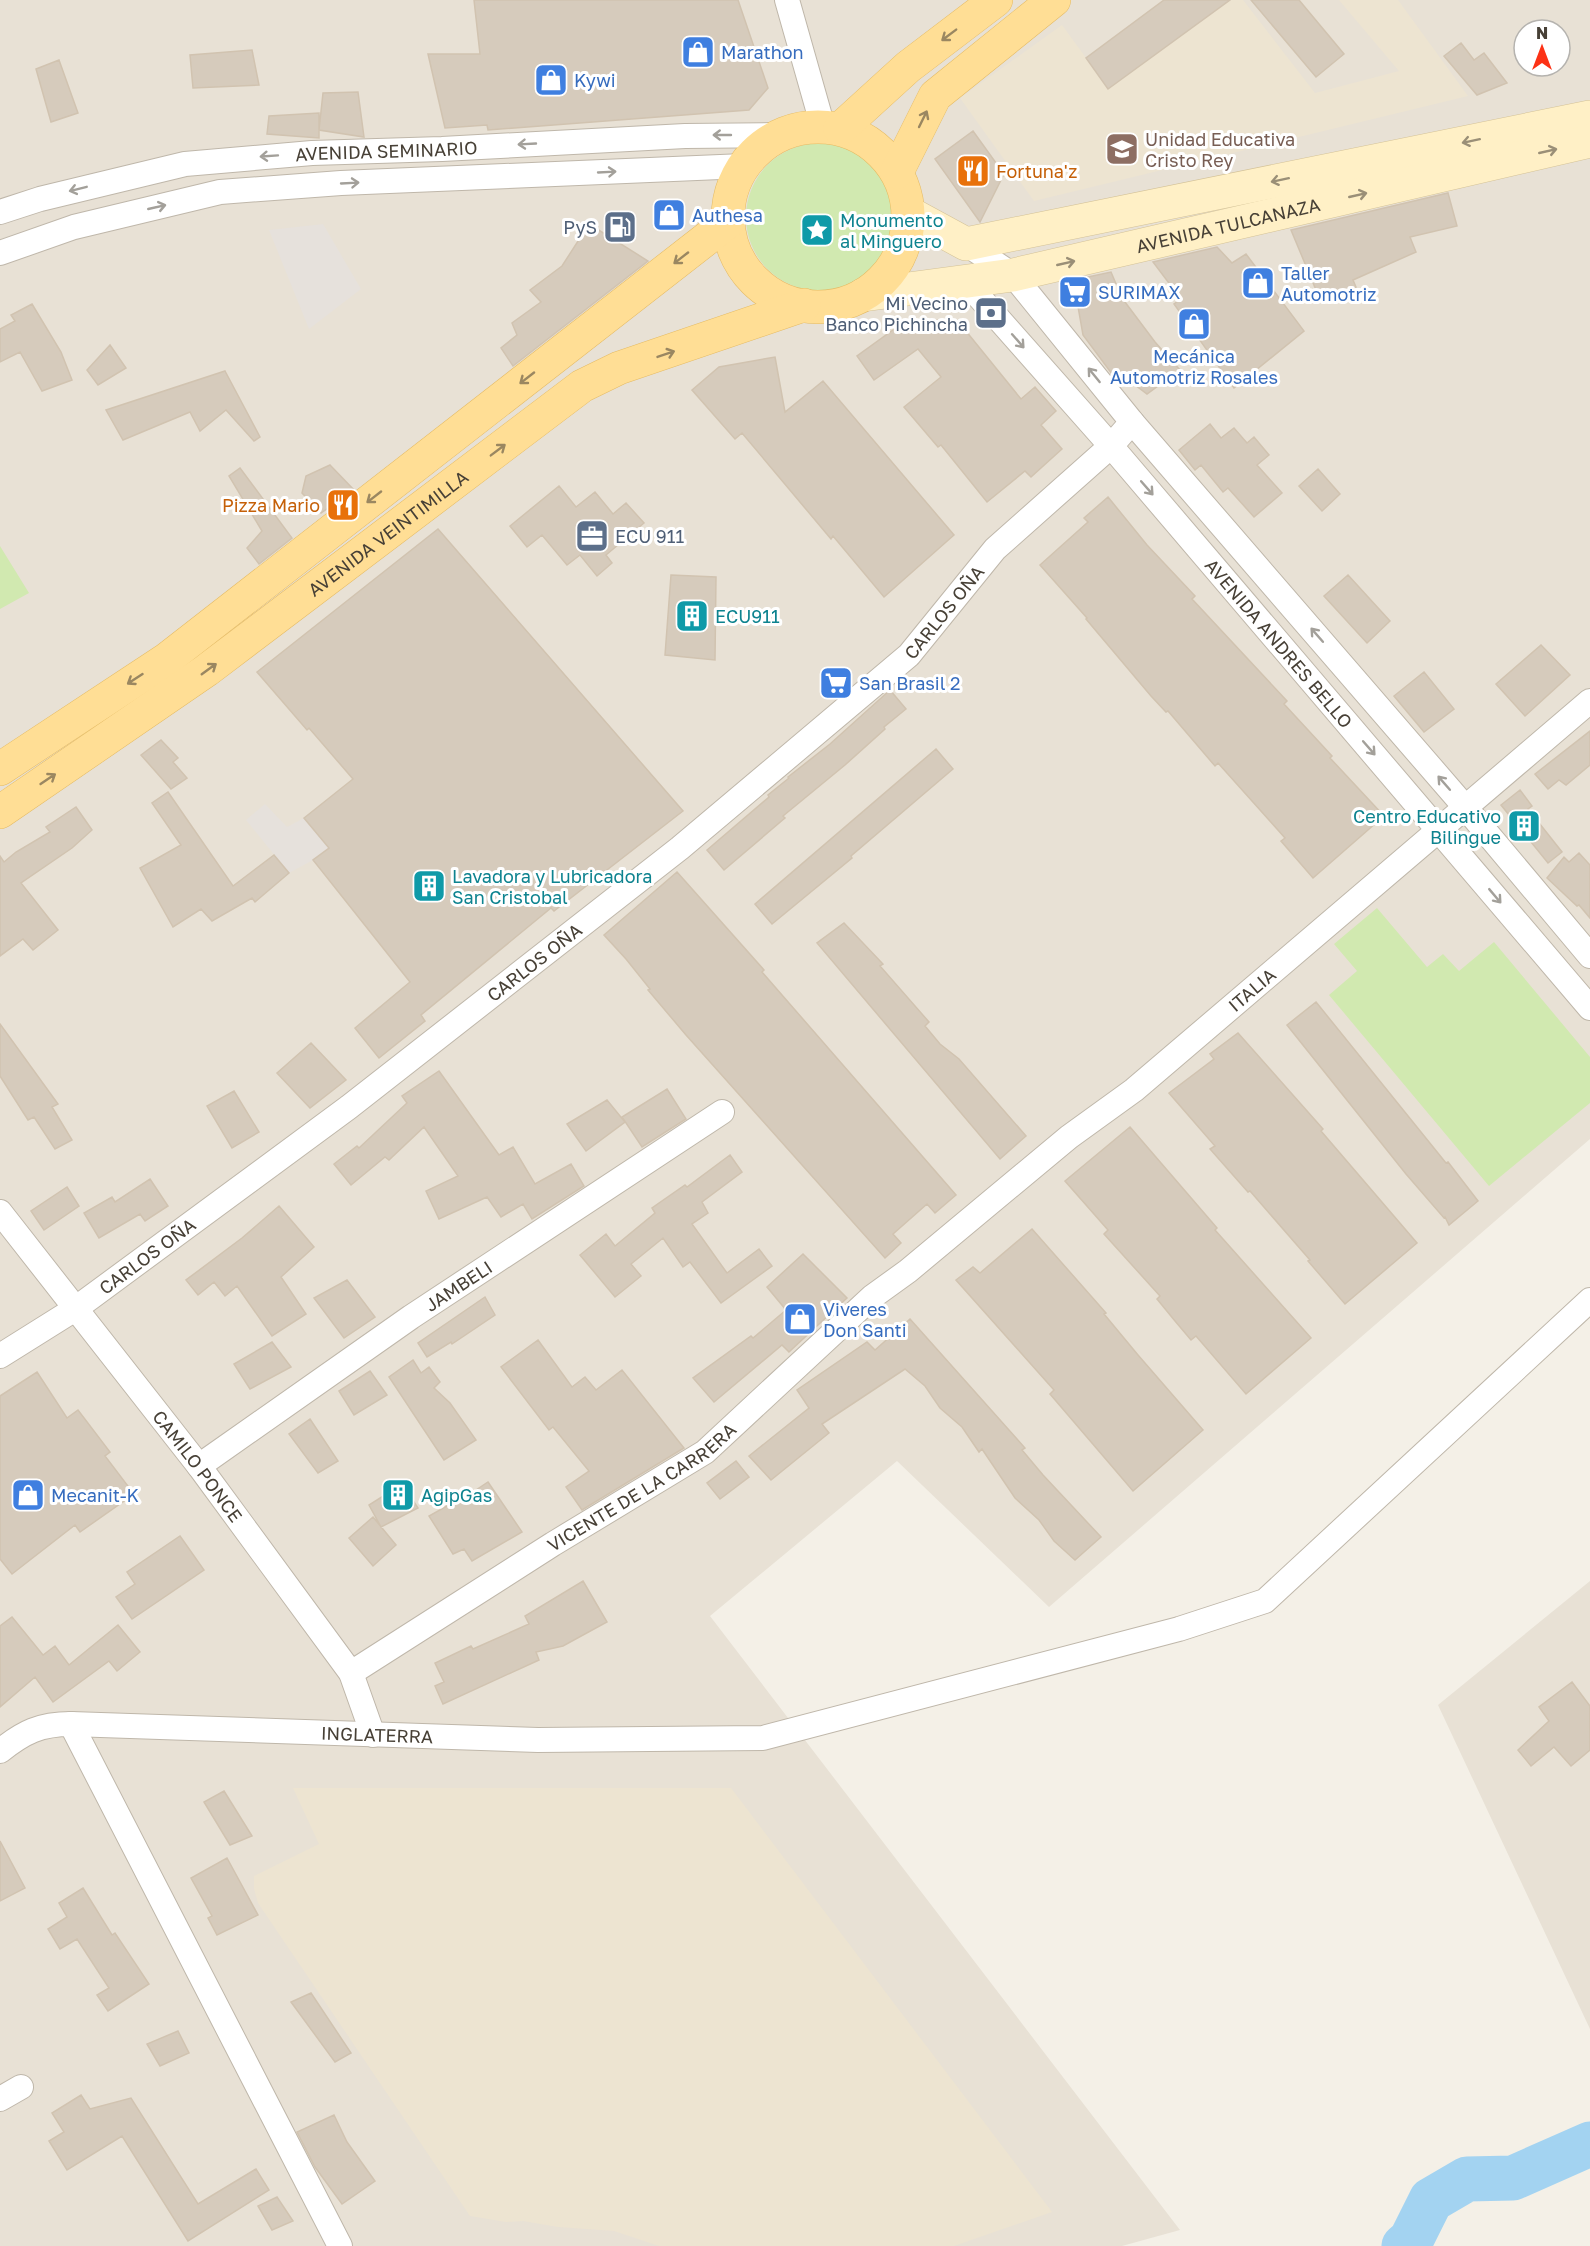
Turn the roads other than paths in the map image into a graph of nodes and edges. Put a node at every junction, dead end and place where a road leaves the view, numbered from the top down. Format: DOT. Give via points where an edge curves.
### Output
graph roads {
  1 [pos="787,0"];
  2 [pos="996,0"];
  3 [pos="1054,0"];
  4 [pos="1590,117"];
  5 [pos="831,128"];
  6 [pos="780,135"];
  7 [pos="1590,141"];
  8 [pos="744,166"];
  9 [pos="897,172"];
  10 [pos="0,212"];
  11 [pos="909,213"];
  12 [pos="728,222"];
  13 [pos="966,244"];
  14 [pos="0,253"];
  15 [pos="1013,275"];
  16 [pos="966,282"];
  17 [pos="863,295"];
  18 [pos="804,305"];
  19 [pos="1132,422"];
  20 [pos="1110,446"];
  21 [pos="1590,701"];
  22 [pos="96,705"];
  23 [pos="115,734"];
  24 [pos="0,769"];
  25 [pos="1465,807"];
  26 [pos="0,812"];
  27 [pos="1439,830"];
  28 [pos="1590,956"];
  29 [pos="1590,1008"];
  30 [pos="722,1112"];
  31 [pos="0,1212"];
  32 [pos="908,1271"];
  33 [pos="1590,1300"];
  34 [pos="75,1309"];
  35 [pos="0,1356"];
  36 [pos="200,1466"];
  37 [pos="351,1673"];
  38 [pos="71,1724"];
  39 [pos="373,1735"];
  40 [pos="0,1751"];
  41 [pos="21,2087"];
  42 [pos="0,2100"];
  43 [pos="340,2246"];
  1 -- 5 [label="street"];
  2 -- 5 [label="main road, one-way"];
  9 -- 3 [label="main road, one-way" via="934,96"];
  4 -- 13 [label="street, AVENIDA TULCANAZA, one-way"];
  5 -- 6 [label="main road" via="801,128"];
  5 -- 9 [label="main road" via="862,138 882,152"];
  6 -- 8 [label="main road" via="760,148"];
  6 -- 10 [label="street, AVENIDA SEMINARIO, one-way" via="312,153 185,164 40,198"];
  15 -- 7 [label="street, AVENIDA TULCANAZA, one-way"];
  8 -- 12 [label="main road" via="731,193"];
  14 -- 8 [label="street, AVENIDA SEMINARIO, one-way" via="74,227 220,192"];
  9 -- 11 [label="main road"];
  11 -- 13 [label="street"];
  11 -- 17 [label="main road" via="898,260 883,280"];
  12 -- 18 [label="main road" via="735,252 752,278 776,296"];
  12 -- 22 [label="main road, AVENIDA VEINTIMILLA, one-way" via="167,659"];
  13 -- 15 [label="street, AVENIDA ANDRES BELLO"];
  15 -- 16 [label="street, AVENIDA TULCANAZA"];
  19 -- 15 [label="street, AVENIDA ANDRES BELLO, one-way"];
  16 -- 17 [label="street, AVENIDA TULCANAZA"];
  16 -- 20 [label="street, AVENIDA ANDRES BELLO, one-way"];
  17 -- 18 [label="main road" via="829,306"];
  23 -- 18 [label="main road, AVENIDA VEINTIMILLA, one-way" via="207,670 582,387 619,368"];
  19 -- 20 [label="street, CARLOS OÑA"];
  25 -- 19 [label="street, AVENIDA ANDRES BELLO, one-way"];
  20 -- 27 [label="street, AVENIDA ANDRES BELLO, one-way"];
  20 -- 34 [label="street, CARLOS OÑA" via="994,549 909,655 680,848 349,1107"];
  21 -- 25 [label="street, ITALIA"];
  22 -- 23 [label="street"];
  22 -- 24 [label="main road, AVENIDA VEINTIMILLA"];
  26 -- 23 [label="main road, AVENIDA VEINTIMILLA, one-way"];
  25 -- 27 [label="street, ITALIA"];
  25 -- 28 [label="street, AVENIDA ANDRES BELLO"];
  27 -- 29 [label="street, AVENIDA ANDRES BELLO, one-way"];
  27 -- 32 [label="street, ITALIA" via="1134,1090 1069,1137"];
  30 -- 36 [label="street, JAMBELI" via="411,1317"];
  31 -- 34 [label="street, CAMILO PONCE"];
  32 -- 37 [label="street, VICENTE DE LA CARRERA" via="872,1297 705,1452"];
  33 -- 39 [label="street, INGLATERRA" via="1264,1601 1179,1629 763,1738 538,1740"];
  34 -- 35 [label="street, CARLOS OÑA"];
  34 -- 36 [label="street, CAMILO PONCE"];
  36 -- 37 [label="street, CAMILO PONCE"];
  37 -- 39 [label="street, CAMILO PONCE"];
  38 -- 39 [label="street, INGLATERRA"];
  38 -- 40 [label="street, INGLATERRA" via="49,1724 21,1734"];
  38 -- 43 [label="street"];
  41 -- 42 [label="street"];
}
